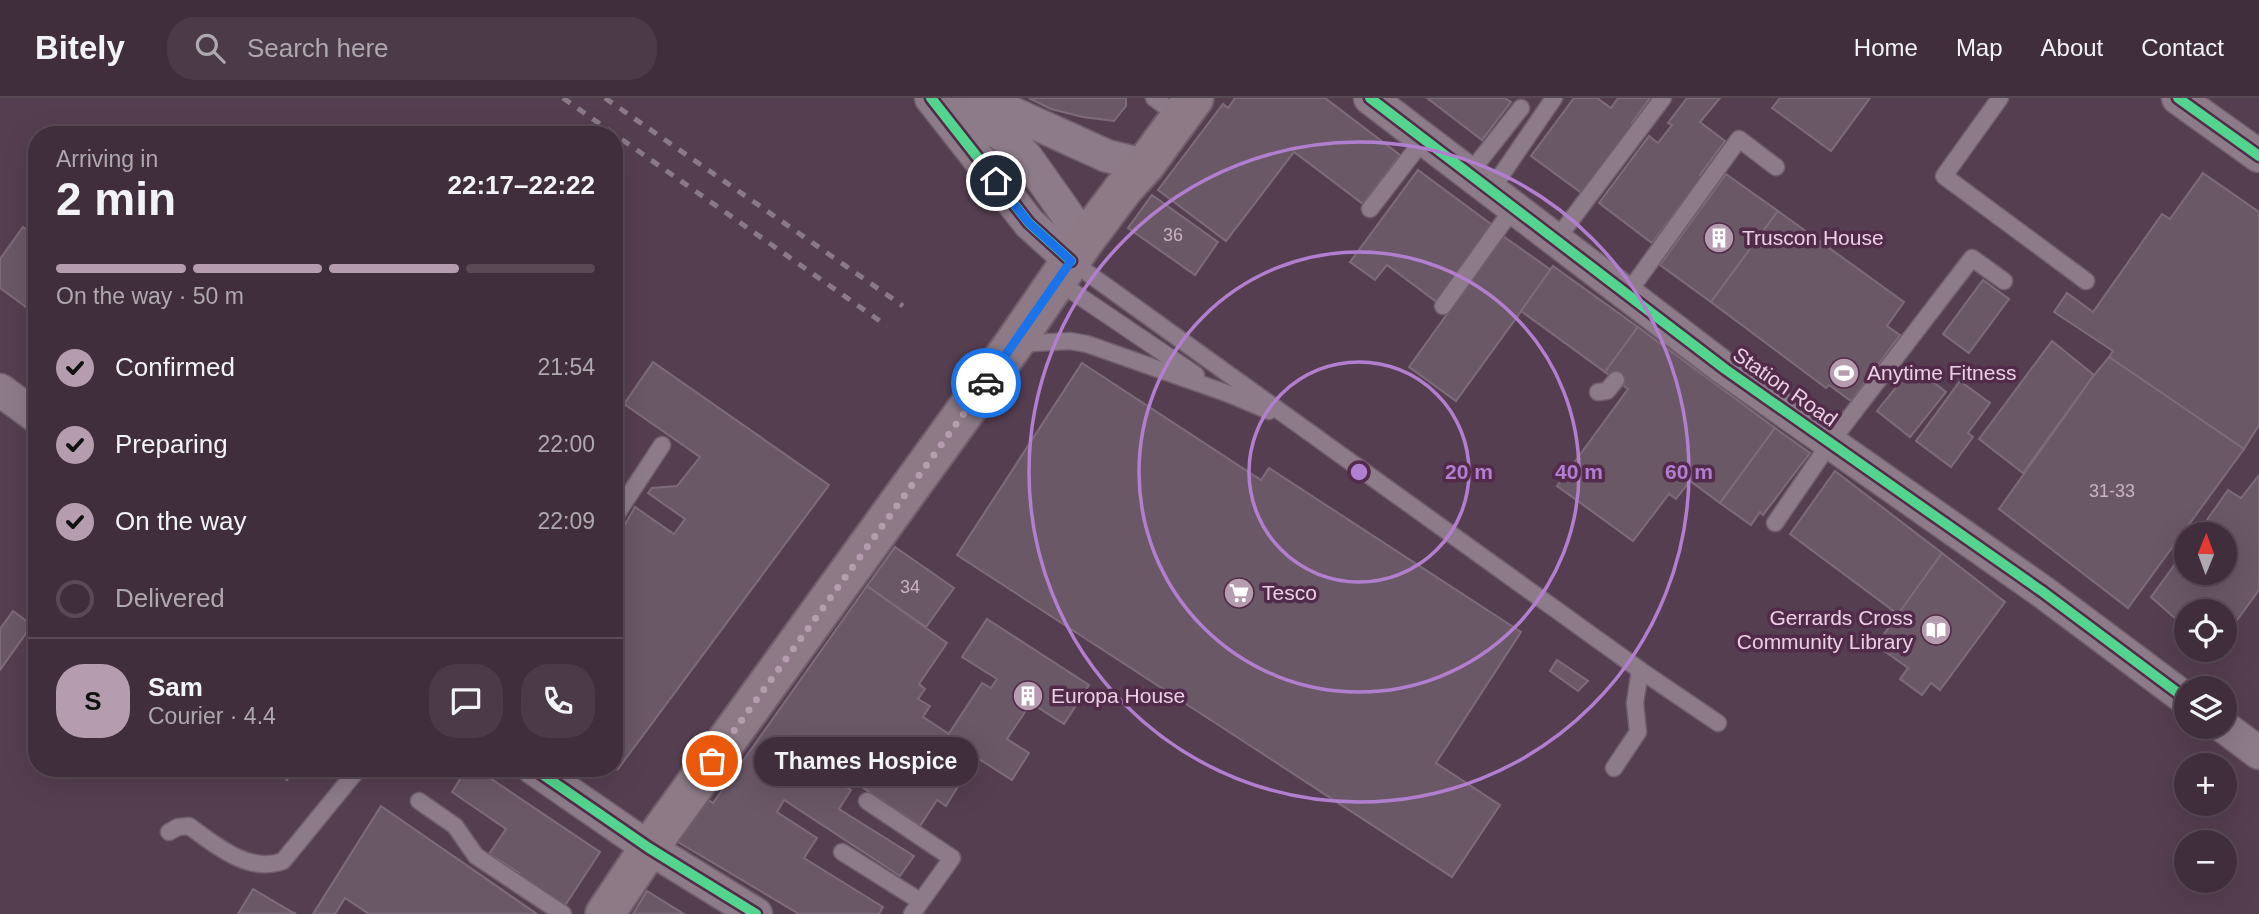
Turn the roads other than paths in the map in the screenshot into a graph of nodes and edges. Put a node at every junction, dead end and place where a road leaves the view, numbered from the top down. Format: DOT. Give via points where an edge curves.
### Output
graph roads {
  1 [pos="931,98"];
  2 [pos="948,98"];
  3 [pos="979,98"];
  4 [pos="1370,98"];
  5 [pos="1554,98"];
  6 [pos="1663,98"];
  7 [pos="2000,98"];
  8 [pos="2178,98"];
  9 [pos="1175,104"];
  10 [pos="1521,108"];
  11 [pos="1424,139"];
  12 [pos="2259,156"];
  13 [pos="1144,166"];
  14 [pos="1776,167"];
  15 [pos="1491,190"];
  16 [pos="1370,209"];
  17 [pos="1556,240"];
  18 [pos="1071,260"];
  19 [pos="2004,281"];
  20 [pos="2086,281"];
  21 [pos="1627,294"];
  22 [pos="1443,306"];
  23 [pos="1013,345"];
  24 [pos="1616,380"];
  25 [pos="0,390"];
  26 [pos="1598,392"];
  27 [pos="1228,394"];
  28 [pos="28,410"];
  29 [pos="1297,423"];
  30 [pos="1830,443"];
  31 [pos="662,445"];
  32 [pos="623,504"];
  33 [pos="1774,523"];
  34 [pos="1640,670"];
  35 [pos="2174,690"];
  36 [pos="1718,723"];
  37 [pos="2237,736"];
  38 [pos="2259,753"];
  39 [pos="1614,768"];
  40 [pos="352,777"];
  41 [pos="546,777"];
  42 [pos="419,801"];
  43 [pos="867,801"];
  44 [pos="169,832"];
  45 [pos="649,848"];
  46 [pos="842,852"];
  47 [pos="916,907"];
  48 [pos="564,914"];
  49 [pos="605,914"];
  50 [pos="757,914"];
  1 -- 18 [label="street" via="1029,223"];
  2 -- 18 [label="street" via="1012,142 1027,158"];
  3 -- 13 [label="street" via="1107,156"];
  4 -- 11 [label="street, Station Road"];
  5 -- 15 [label="lane"];
  6 -- 17 [label="lane"];
  7 -- 20 [label="lane" via="1944,176"];
  8 -- 12 [label="street"];
  9 -- 13 [label="main road"];
  10 -- 15 [label="lane"];
  11 -- 15 [label="street, Station Road"];
  11 -- 16 [label="lane"];
  13 -- 18 [label="main road"];
  14 -- 21 [label="lane" via="1739,139"];
  15 -- 17 [label="street, Station Road"];
  15 -- 22 [label="lane"];
  17 -- 21 [label="street, Station Road"];
  18 -- 23 [label="main road"];
  18 -- 27 [label="lane" via="1184,369"];
  18 -- 29 [label="lane"];
  19 -- 30 [label="lane" via="1972,258"];
  21 -- 30 [label="street, Station Road" via="1653,327 1725,369"];
  23 -- 27 [label="lane" via="1087,344"];
  23 -- 45 [label="main road"];
  24 -- 26 [label="lane" via="1607,391"];
  25 -- 28 [label="street"];
  27 -- 29 [label="lane"];
  29 -- 34 [label="lane"];
  30 -- 33 [label="lane"];
  30 -- 35 [label="street, Station Road"];
  31 -- 32 [label="lane"];
  34 -- 36 [label="lane"];
  34 -- 39 [label="lane" via="1635,703 1638,732"];
  37 -- 38 [label="street"];
  40 -- 44 [label="lane" via="283,861 270,866 223,850 189,826"];
  41 -- 45 [label="street"];
  42 -- 48 [label="lane" via="455,826 476,856"];
  43 -- 47 [label="lane" via="952,858"];
  45 -- 49 [label="main road"];
  45 -- 50 [label="street"];
  46 -- 47 [label="lane"];
}
